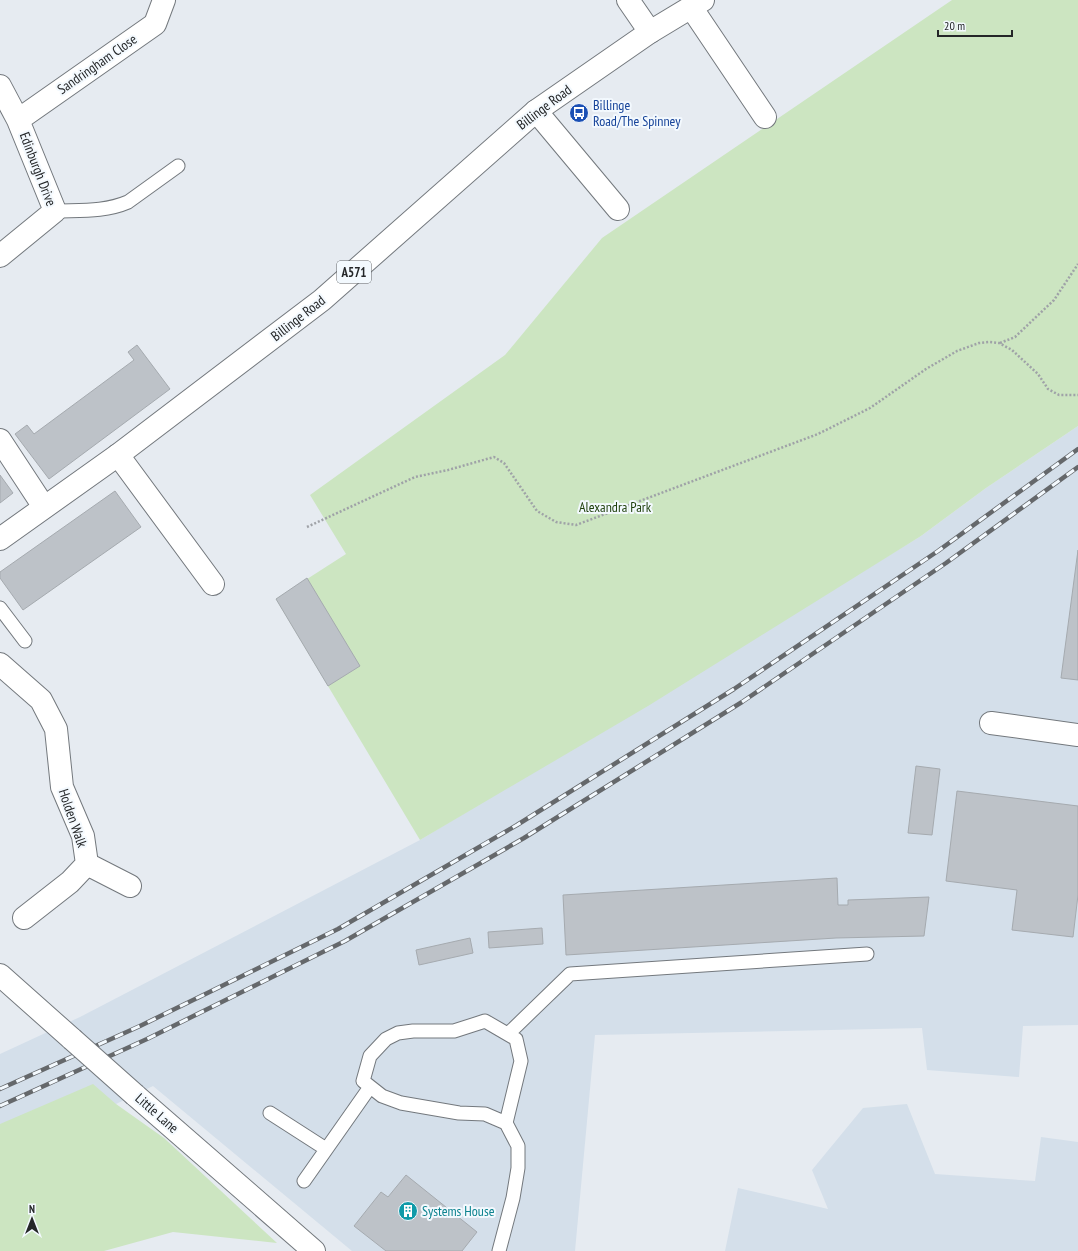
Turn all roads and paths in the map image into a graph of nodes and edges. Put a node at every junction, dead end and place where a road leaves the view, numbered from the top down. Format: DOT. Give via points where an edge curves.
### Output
graph roads {
  1 [pos="164,0"];
  2 [pos="628,0"];
  3 [pos="697,4"];
  4 [pos="650,32"];
  5 [pos="0,86"];
  6 [pos="536,111"];
  7 [pos="766,117"];
  8 [pos="18,120"];
  9 [pos="178,166"];
  10 [pos="618,209"];
  11 [pos="55,211"];
  12 [pos="0,256"];
  13 [pos="1078,264"];
  14 [pos="999,343"];
  15 [pos="1078,395"];
  16 [pos="0,440"];
  17 [pos="118,455"];
  18 [pos="44,507"];
  19 [pos="307,527"];
  20 [pos="0,539"];
  21 [pos="213,584"];
  22 [pos="0,608"];
  23 [pos="25,641"];
  24 [pos="0,664"];
  25 [pos="990,723"];
  26 [pos="1078,736"];
  27 [pos="87,864"];
  28 [pos="130,886"];
  29 [pos="24,918"];
  30 [pos="867,954"];
  31 [pos="0,975"];
  32 [pos="508,1034"];
  33 [pos="370,1087"];
  34 [pos="270,1113"];
  35 [pos="506,1123"];
  36 [pos="326,1149"];
  37 [pos="304,1181"];
  38 [pos="314,1251"];
  39 [pos="499,1251"];
  1 -- 8 [label="street, Sandringham Close" via="155,24"];
  2 -- 4 [label="street"];
  3 -- 4 [label="street, Billinge Road / A571"];
  3 -- 7 [label="street"];
  4 -- 6 [label="street, Billinge Road / A571"];
  5 -- 8 [label="street, Edinburgh Drive"];
  6 -- 10 [label="street"];
  6 -- 17 [label="street, Billinge Road / A571" via="322,300"];
  8 -- 11 [label="street, Edinburgh Drive"];
  9 -- 11 [label="lane" via="120,206"];
  11 -- 12 [label="street, Edinburgh Drive"];
  13 -- 14 [label="path" via="1054,300 1015,337"];
  14 -- 15 [label="path" via="1012,350 1038,374 1048,389 1059,395"];
  14 -- 19 [label="path" via="979,343 957,351 926,368 870,408 818,434 576,525 556,522 536,511 504,463 494,457 415,477"];
  16 -- 18 [label="street"];
  17 -- 18 [label="street, Billinge Road / A571"];
  17 -- 21 [label="street"];
  18 -- 20 [label="street, Billinge Road / A571"];
  22 -- 23 [label="lane"];
  24 -- 27 [label="street, Holden Walk" via="41,700 56,729 62,787 82,836"];
  25 -- 26 [label="street"];
  27 -- 28 [label="street"];
  27 -- 29 [label="street, Holden Walk" via="70,882"];
  30 -- 32 [label="lane" via="570,974"];
  31 -- 38 [label="street, Little Lane, bridge"];
  32 -- 33 [label="lane" via="485,1021 454,1031 398,1033 386,1039 370,1056 363,1082"];
  32 -- 35 [label="lane" via="516,1039 521,1061"];
  33 -- 35 [label="lane" via="382,1096 401,1103 459,1113 485,1114"];
  33 -- 36 [label="lane"];
  34 -- 36 [label="lane"];
  35 -- 39 [label="lane" via="518,1146 518,1168"];
  36 -- 37 [label="lane"];
}
